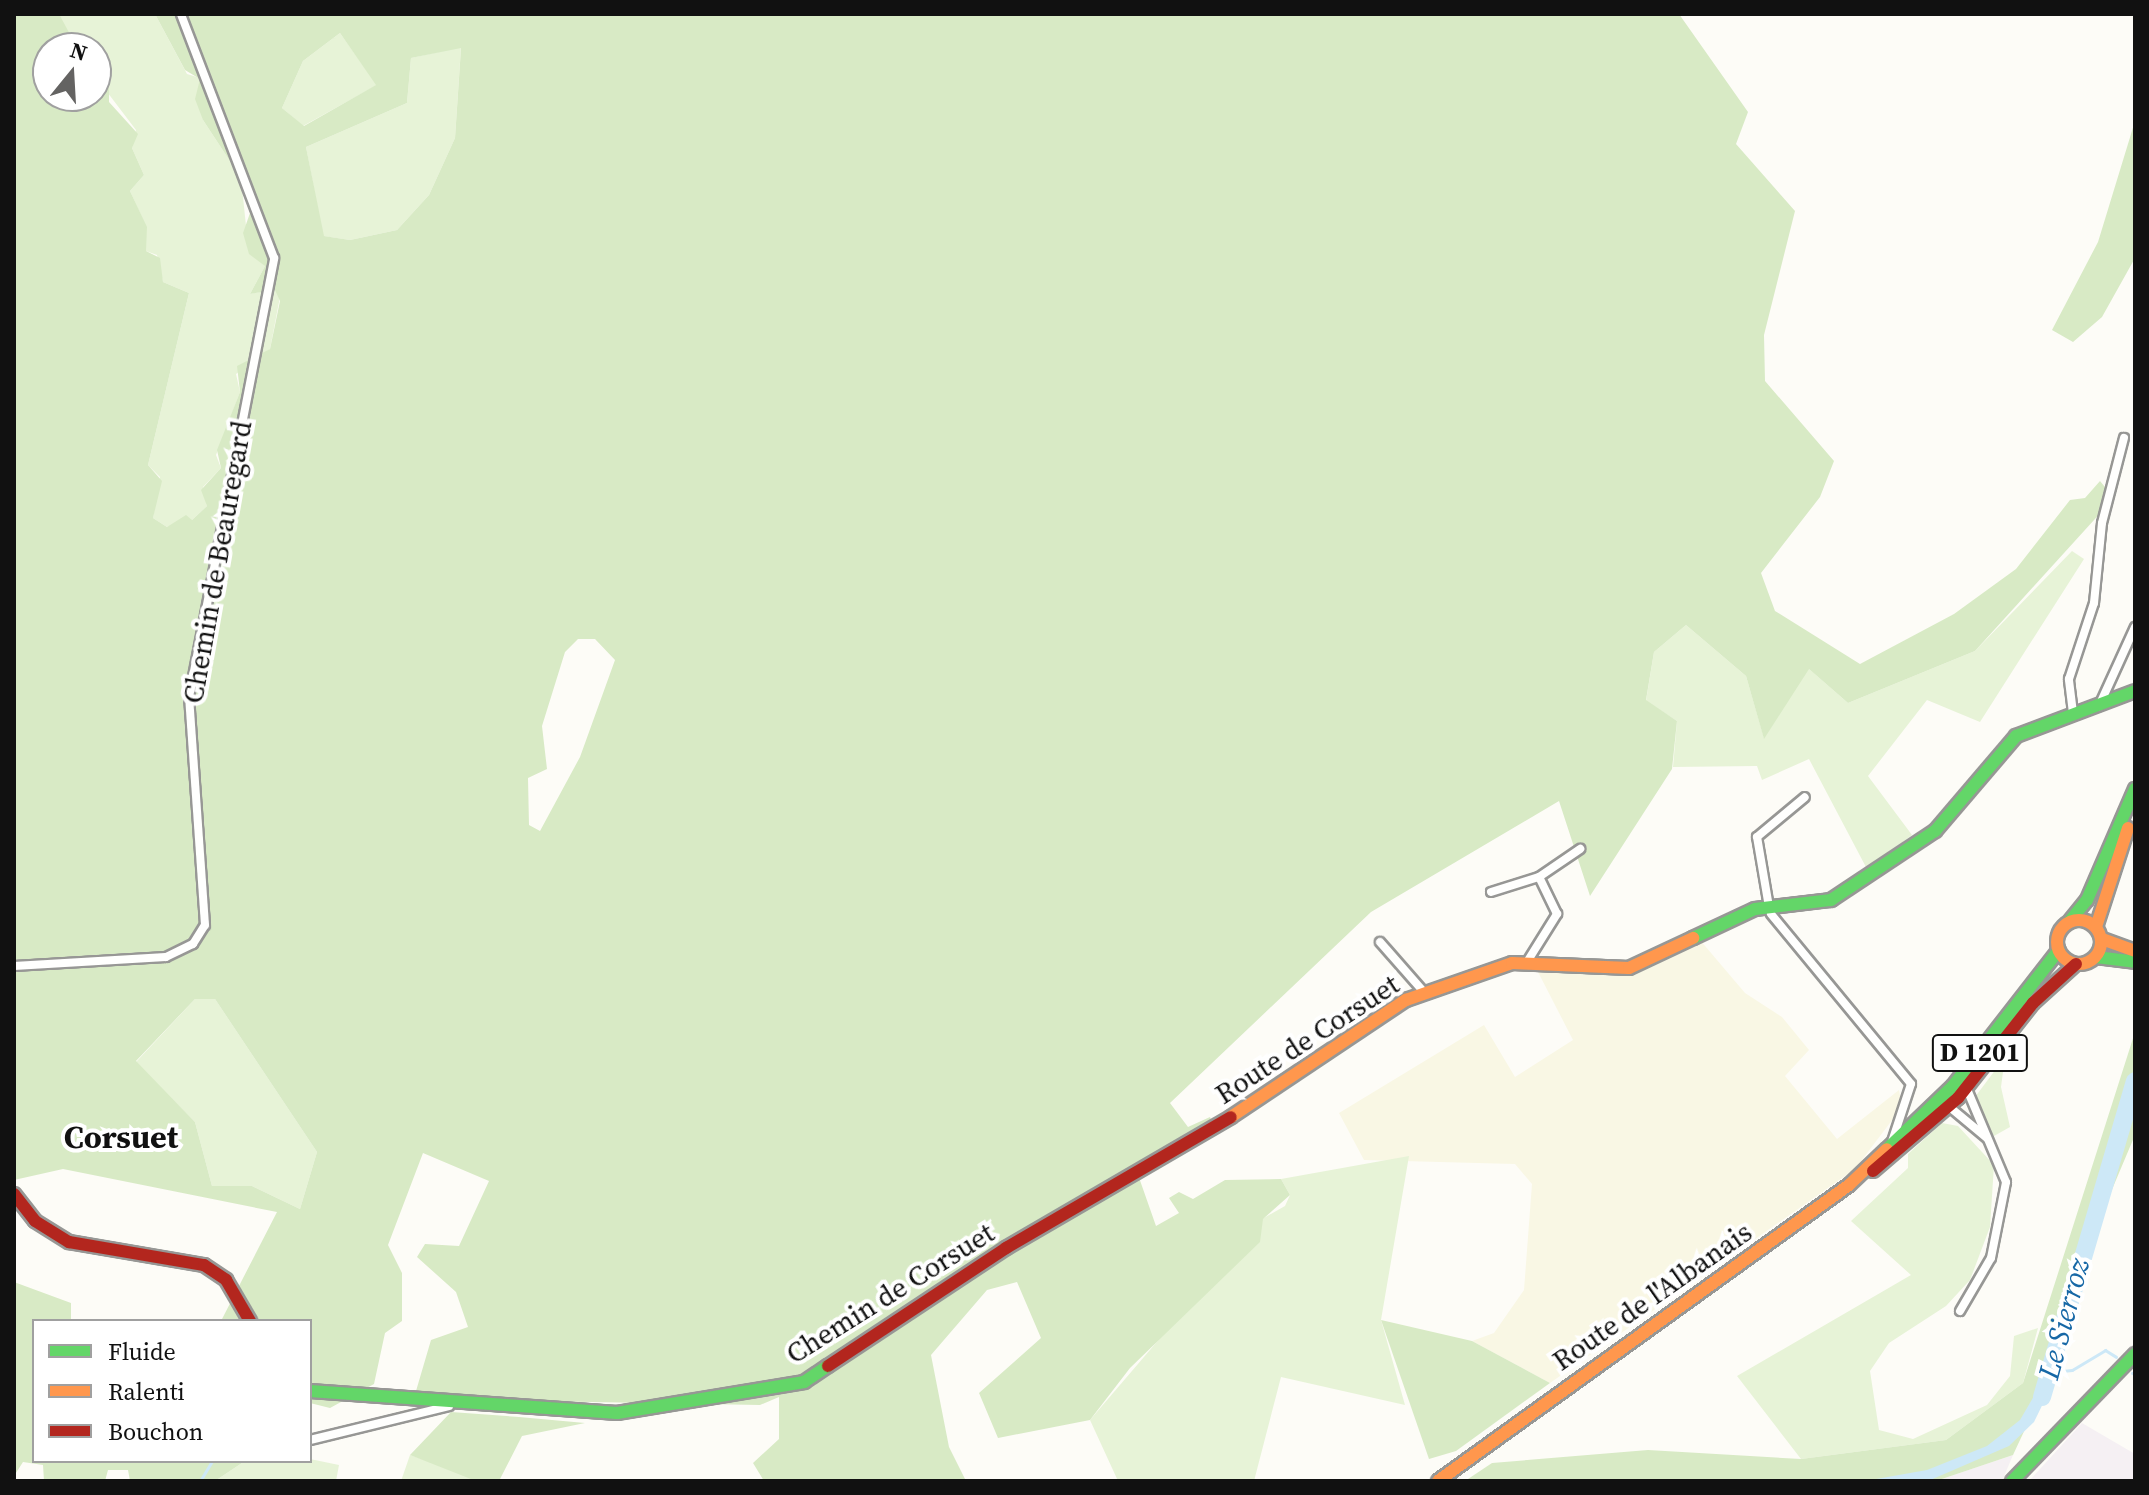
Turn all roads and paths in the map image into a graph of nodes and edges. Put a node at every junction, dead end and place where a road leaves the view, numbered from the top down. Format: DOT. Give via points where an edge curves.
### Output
graph roads {
  1 [pos="181,14"];
  2 [pos="2124,438"];
  3 [pos="2135,627"];
  4 [pos="2135,691"];
  5 [pos="2099,707"];
  6 [pos="2073,713"];
  7 [pos="2135,789"];
  8 [pos="1805,797"];
  9 [pos="2135,812"];
  10 [pos="1580,849"];
  11 [pos="1539,877"];
  12 [pos="1491,892"];
  13 [pos="1770,911"];
  14 [pos="2069,922"];
  15 [pos="2099,933"];
  16 [pos="1380,942"];
  17 [pos="2059,950"];
  18 [pos="2135,951"];
  19 [pos="2096,957"];
  20 [pos="1527,962"];
  21 [pos="2135,962"];
  22 [pos="2076,964"];
  23 [pos="14,966"];
  24 [pos="1424,992"];
  25 [pos="1987,1046"];
  26 [pos="1968,1085"];
  27 [pos="1947,1109"];
  28 [pos="1991,1140"];
  29 [pos="1187,1146"];
  30 [pos="1891,1147"];
  31 [pos="1849,1185"];
  32 [pos="14,1194"];
  33 [pos="1960,1311"];
  34 [pos="249,1319"];
  35 [pos="2135,1354"];
  36 [pos="312,1391"];
  37 [pos="449,1406"];
  38 [pos="312,1440"];
  39 [pos="1482,1446"];
  40 [pos="1425,1481"];
  41 [pos="1438,1481"];
  42 [pos="2012,1481"];
  1 -- 23 [label="street, Chemin de Beauregard" via="274,258 189,697 205,925 193,944 166,957"];
  2 -- 6 [label="street" via="2102,523 2094,603 2069,679"];
  3 -- 5 [label="street"];
  4 -- 5 [label="street, Route de Corsuet"];
  5 -- 6 [label="street, Route de Corsuet"];
  6 -- 13 [label="street, Route de Corsuet" via="2016,736 1903,859 1831,900"];
  7 -- 14 [label="street" via="2087,900"];
  8 -- 13 [label="street" via="1757,837"];
  9 -- 15 [label="street"];
  10 -- 11 [label="street"];
  11 -- 12 [label="street"];
  11 -- 20 [label="street" via="1557,914"];
  13 -- 20 [label="street, Route de Corsuet" via="1629,968"];
  13 -- 30 [label="street" via="1911,1084"];
  14 -- 15 [label="street"];
  14 -- 17 [label="street" via="2060,931"];
  15 -- 18 [label="street"];
  15 -- 19 [label="street"];
  16 -- 24 [label="street"];
  17 -- 22 [label="street"];
  17 -- 25 [label="street, Route de l'Albanais / D 1201"];
  19 -- 21 [label="street"];
  19 -- 22 [label="street"];
  20 -- 24 [label="street, Route de Corsuet"];
  22 -- 26 [label="street, Route de l'Albanais / D 1201"];
  24 -- 29 [label="street, Route de Corsuet"];
  25 -- 27 [label="street" via="1945,1101"];
  25 -- 30 [label="street, Route de l'Albanais / D 1201"];
  26 -- 27 [label="street, Route de l'Albanais / D 1201"];
  26 -- 28 [label="street" via="1971,1112"];
  27 -- 28 [label="street"];
  27 -- 31 [label="street, Route de l'Albanais / D 1201" via="1888,1163"];
  28 -- 33 [label="street" via="2006,1182 2001,1223 1978,1288"];
  29 -- 37 [label="street, Chemin de Corsuet" via="1006,1248 804,1382 617,1413"];
  30 -- 31 [label="street, Route de l'Albanais / D 1201"];
  31 -- 39 [label="street, Route de l'Albanais"];
  32 -- 34 [label="street" via="35,1221 69,1242 204,1265 226,1280"];
  35 -- 42 [label="street"];
  36 -- 37 [label="street, Chemin de Corsuet"];
  37 -- 38 [label="street"];
  39 -- 40 [label="street"];
  39 -- 41 [label="street"];
}
